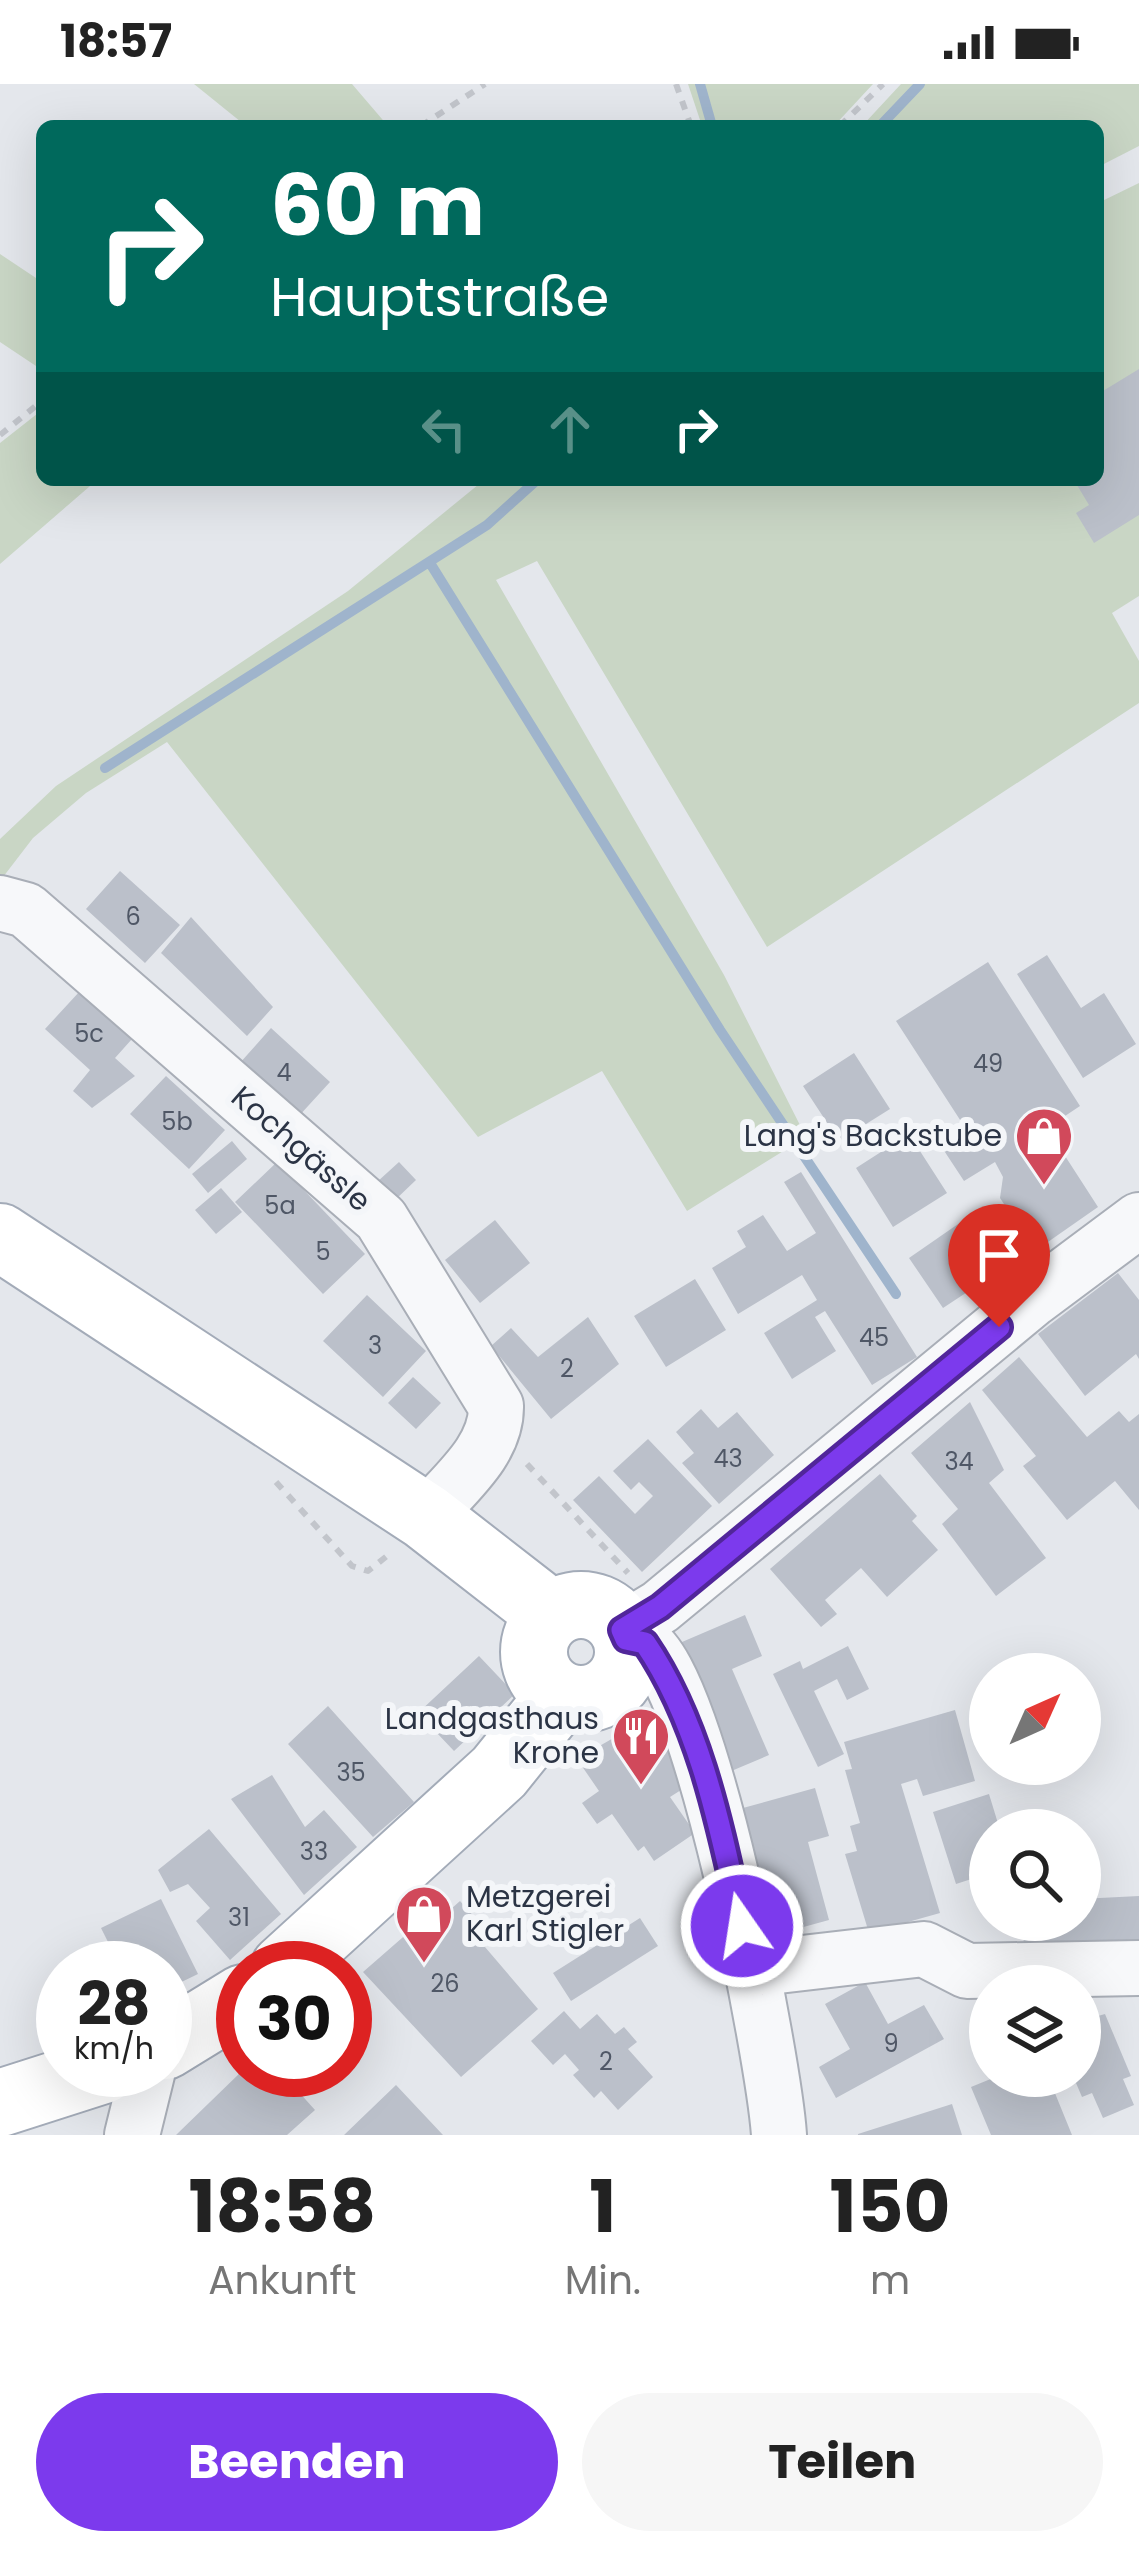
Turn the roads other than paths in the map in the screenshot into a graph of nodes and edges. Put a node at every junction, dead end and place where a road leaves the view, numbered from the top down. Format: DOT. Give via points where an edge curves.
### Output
graph roads {
  1 [pos="0,903"];
  2 [pos="1139,1220"];
  3 [pos="0,1238"];
  4 [pos="426,1517"];
  5 [pos="548,1618"];
  6 [pos="636,1626"];
  7 [pos="561,1695"];
  8 [pos="314,1941"];
  9 [pos="752,1969"];
  10 [pos="1136,1970"];
  11 [pos="36,2091"];
  12 [pos="141,2097"];
  13 [pos="0,2103"];
  14 [pos="132,2135"];
  15 [pos="779,2135"];
  1 -- 4 [label="street, Kochgässle" via="26,910 381,1219 496,1406 497,1429"];
  2 -- 6 [label="street"];
  3 -- 4 [label="main road"];
  4 -- 5 [label="main road"];
  5 -- 6 [label="main road" via="588,1606"];
  5 -- 7 [label="main road" via="534,1660"];
  6 -- 7 [label="main road" via="618,1682 592,1699"];
  6 -- 9 [label="street" via="679,1703 702,1766"];
  7 -- 8 [label="main road" via="500,1772"];
  9 -- 10 [label="street" via="924,1949 967,1970"];
  9 -- 15 [label="street"];
  11 -- 13 [label="main road"];
  12 -- 14 [label="street"];
}
